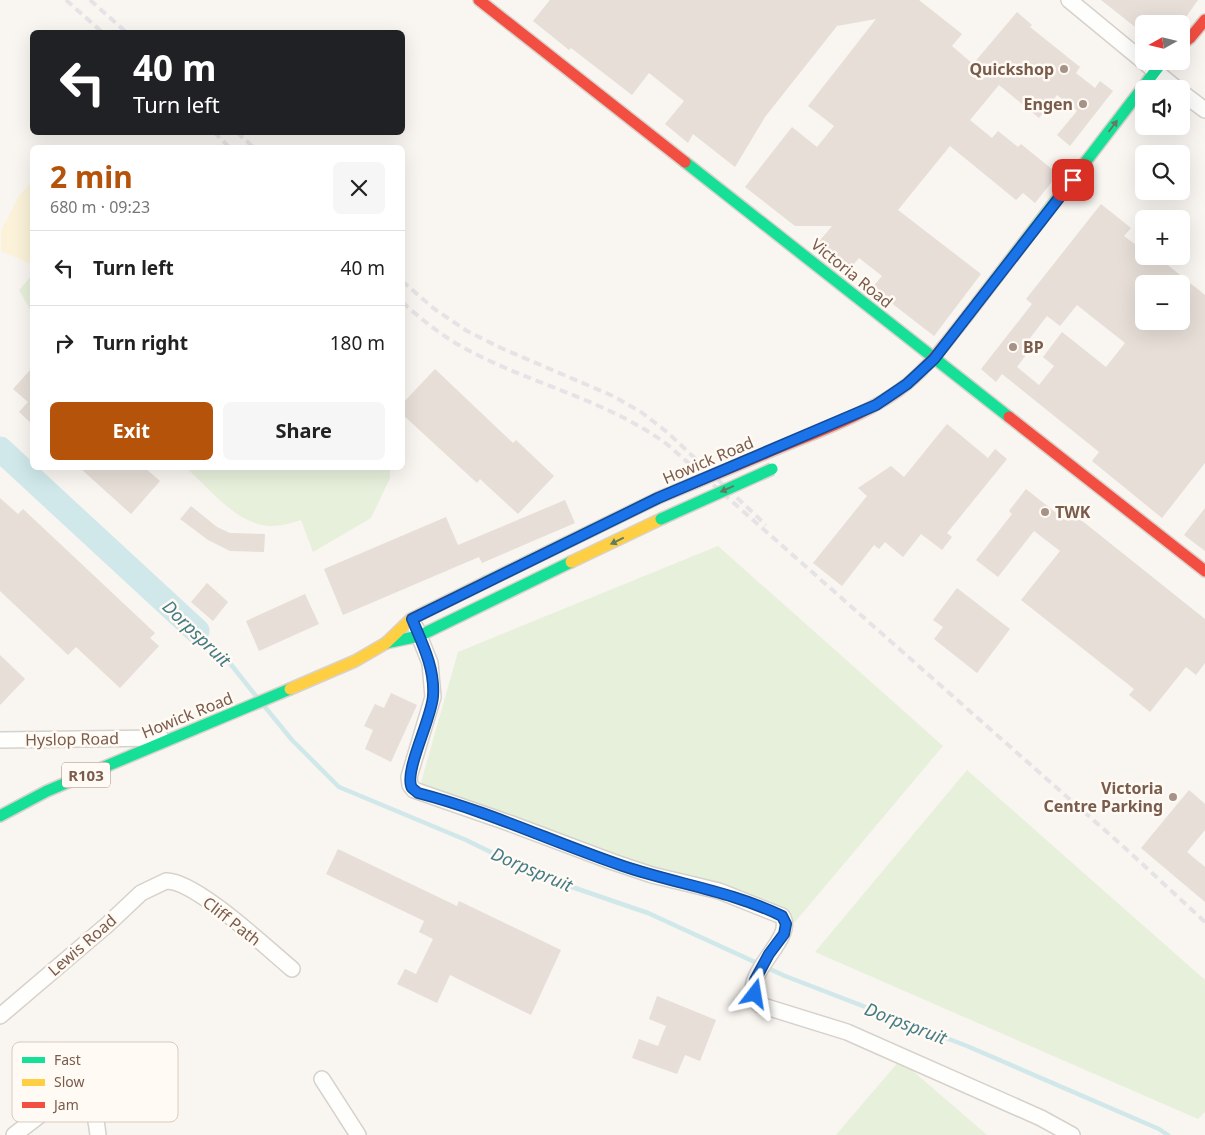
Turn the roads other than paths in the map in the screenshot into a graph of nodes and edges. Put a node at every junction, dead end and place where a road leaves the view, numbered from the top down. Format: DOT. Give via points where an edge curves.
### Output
graph roads {
  1 [pos="479,0"];
  2 [pos="1069,0"];
  3 [pos="1205,20"];
  4 [pos="1190,37"];
  5 [pos="1135,48"];
  6 [pos="1156,70"];
  7 [pos="1190,99"];
  8 [pos="1205,110"];
  9 [pos="934,359"];
  10 [pos="776,468"];
  11 [pos="1205,571"];
  12 [pos="412,619"];
  13 [pos="419,636"];
  14 [pos="386,643"];
  15 [pos="175,738"];
  16 [pos="0,740"];
  17 [pos="0,816"];
  18 [pos="168,881"];
  19 [pos="292,969"];
  20 [pos="0,1016"];
  21 [pos="322,1079"];
  22 [pos="31,1122"];
  23 [pos="96,1122"];
  24 [pos="14,1135"];
  25 [pos="98,1135"];
  26 [pos="358,1135"];
  27 [pos="1072,1135"];
  1 -- 9 [label="main road, Victoria Road"];
  2 -- 5 [label="street"];
  3 -- 4 [label="main road"];
  9 -- 6 [label="main road, R103, one-way"];
  7 -- 8 [label="street"];
  9 -- 11 [label="main road, Victoria Road"];
  9 -- 12 [label="main road, Howick Road / R103, bridge" via="907,384 876,405 658,498"];
  10 -- 13 [label="main road, Howick Road / R103, one-way, bridge" via="661,519"];
  12 -- 13 [label="street"];
  12 -- 14 [label="main road, Howick Road / R103"];
  13 -- 14 [label="main road, Howick Road / R103"];
  13 -- 27 [label="street" via="430,663 433,697 410,777 412,788 418,793 652,875 719,891 782,916 786,928 755,980 755,997 760,1005 847,1032 1041,1118"];
  14 -- 15 [label="main road, Howick Road / R103" via="355,661"];
  15 -- 16 [label="street, Hyslop Road"];
  15 -- 17 [label="main road, Howick Road / R103" via="47,791"];
  18 -- 19 [label="street, Cliff Path" via="210,902"];
  18 -- 20 [label="street, Lewis Road" via="141,893"];
  21 -- 26 [label="street"];
  22 -- 24 [label="street"];
  23 -- 25 [label="street"];
}
